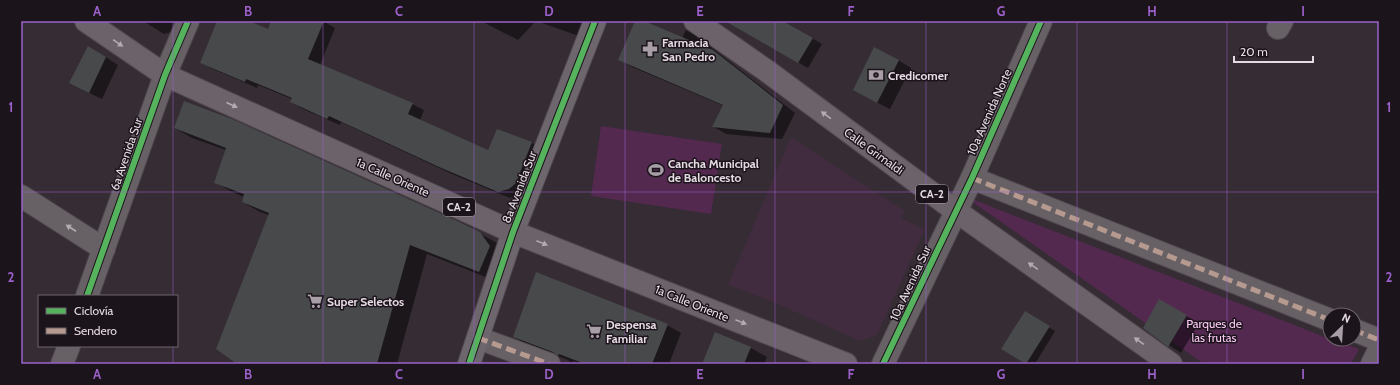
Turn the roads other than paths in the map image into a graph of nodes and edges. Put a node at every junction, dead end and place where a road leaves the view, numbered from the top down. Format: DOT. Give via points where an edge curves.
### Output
graph roads {
  1 [pos="86,21"];
  2 [pos="188,21"];
  3 [pos="595,21"];
  4 [pos="695,21"];
  5 [pos="1041,21"];
  6 [pos="165,75"];
  7 [pos="972,178"];
  8 [pos="21,196"];
  9 [pos="956,211"];
  10 [pos="513,232"];
  11 [pos="104,249"];
  12 [pos="87,295"];
  13 [pos="1322,317"];
  14 [pos="1362,333"];
  15 [pos="478,338"];
  16 [pos="1379,340"];
  17 [pos="69,347"];
  18 [pos="1379,350"];
  19 [pos="62,364"];
  20 [pos="469,364"];
  21 [pos="549,364"];
  22 [pos="846,364"];
  23 [pos="883,364"];
  24 [pos="1171,364"];
  25 [pos="1372,364"];
  1 -- 6 [label="main road, 1a Calle Oriente / CA-2, one-way"];
  2 -- 6 [label="street, 6a Avenida Sur"];
  3 -- 10 [label="street, 8a Avenida Sur"];
  9 -- 4 [label="main road, Calle Grimaldi / CA-2, one-way"];
  5 -- 7 [label="street, 10a Avenida Norte"];
  6 -- 10 [label="main road, 1a Calle Oriente / CA-2, one-way"];
  6 -- 11 [label="street, 6a Avenida Sur"];
  7 -- 9 [label="street, 10a Avenida Norte"];
  7 -- 13 [label="street"];
  11 -- 8 [label="street, one-way"];
  9 -- 23 [label="street, 10a Avenida Sur"];
  24 -- 9 [label="main road, Calle Grimaldi / CA-2, one-way"];
  10 -- 15 [label="street, 8a Avenida Sur"];
  10 -- 22 [label="main road, 1a Calle Oriente / CA-2, one-way"];
  11 -- 12 [label="street, 6a Avenida Sur"];
  14 -- 16 [label="street"];
  15 -- 20 [label="street, 8a Avenida Sur"];
  15 -- 21 [label="street"];
  17 -- 19 [label="street"];
  18 -- 25 [label="street"];
}
